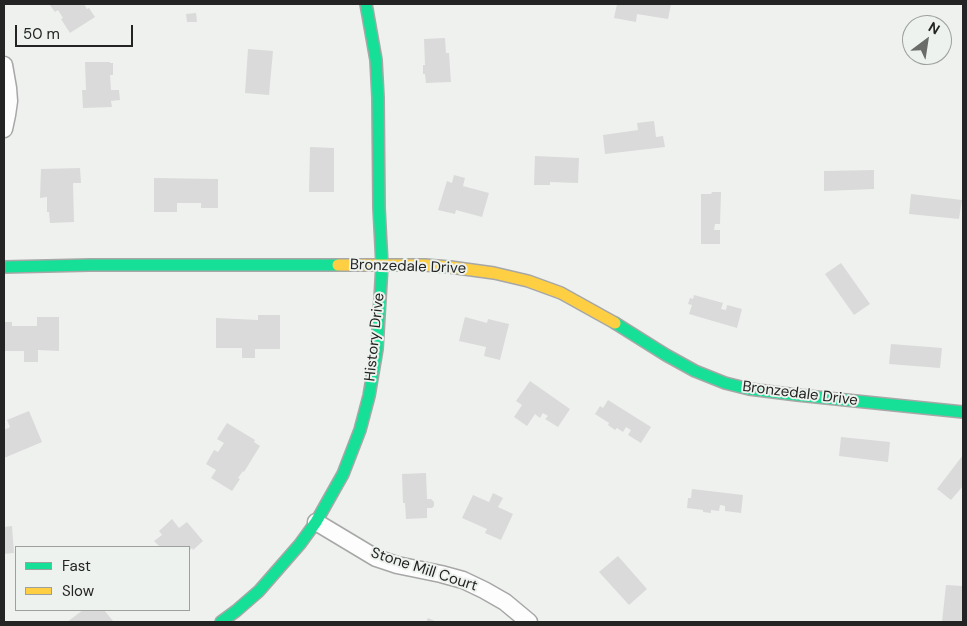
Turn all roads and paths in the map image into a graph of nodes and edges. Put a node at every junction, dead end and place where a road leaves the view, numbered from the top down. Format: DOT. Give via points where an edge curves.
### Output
graph roads {
  1 [pos="366,4"];
  2 [pos="4,65"];
  3 [pos="4,129"];
  4 [pos="382,265"];
  5 [pos="4,266"];
  6 [pos="963,412"];
  7 [pos="316,522"];
  8 [pos="221,622"];
  9 [pos="529,622"];
  1 -- 4 [label="street, History Drive" via="376,60"];
  2 -- 3 [label="street" via="9,101"];
  4 -- 5 [label="street, Bronzedale Drive"];
  4 -- 6 [label="street, Bronzedale Drive" via="450,267 528,281 561,293 695,371 725,383 797,396"];
  4 -- 7 [label="street, History Drive" via="377,349 369,396 343,474"];
  7 -- 8 [label="street, History Drive" via="259,591"];
  7 -- 9 [label="street, Stone Mill Court" via="376,558 463,580 504,602"];
}
